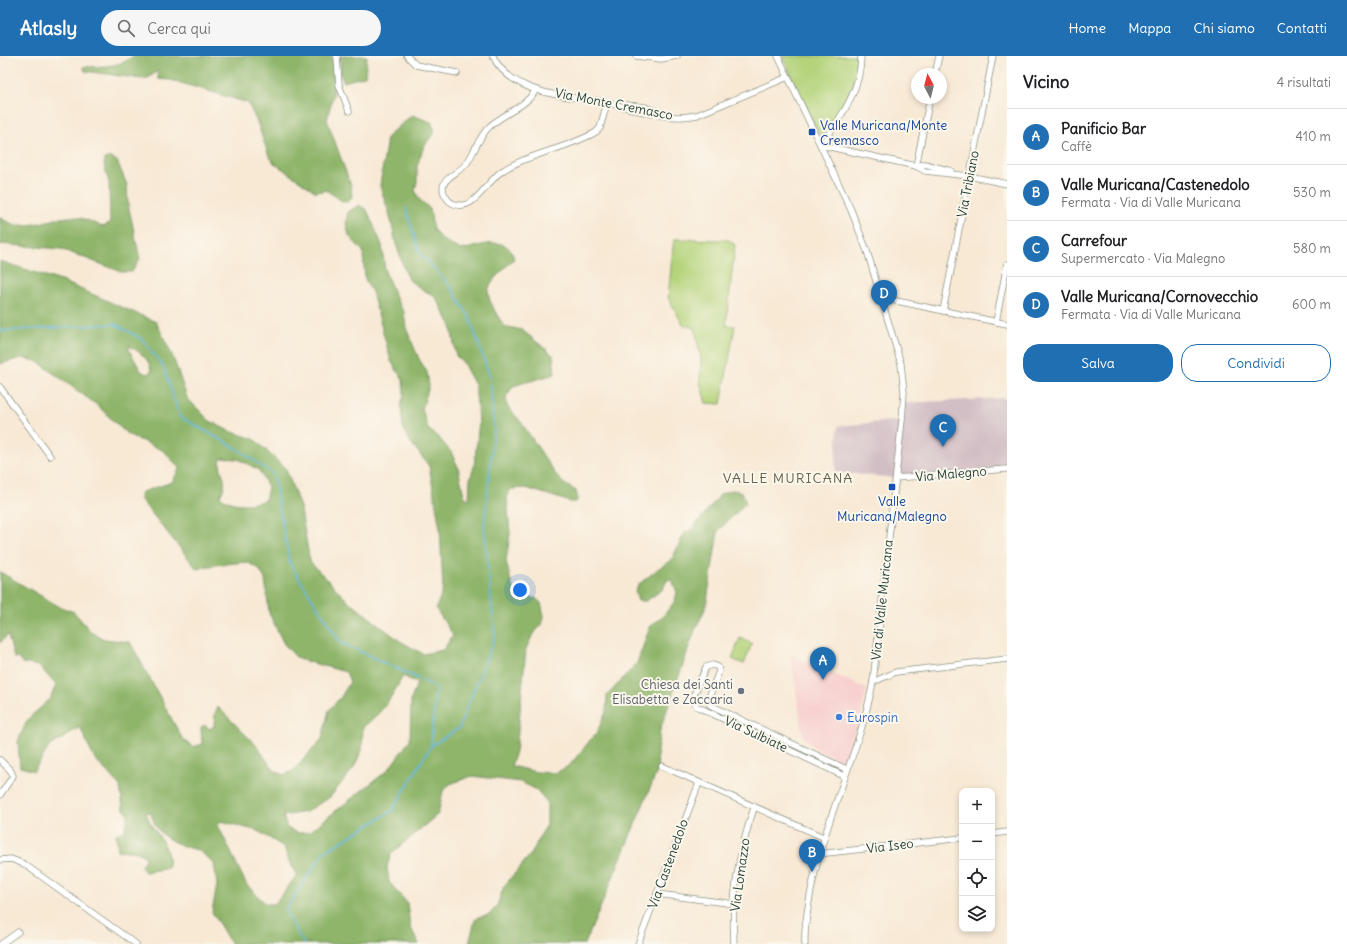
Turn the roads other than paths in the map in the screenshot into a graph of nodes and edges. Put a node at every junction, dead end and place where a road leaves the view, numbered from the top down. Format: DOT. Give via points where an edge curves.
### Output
graph roads {
  1 [pos="337,56"];
  2 [pos="407,56"];
  3 [pos="493,56"];
  4 [pos="636,56"];
  5 [pos="678,56"];
  6 [pos="778,56"];
  7 [pos="861,56"];
  8 [pos="939,56"];
  9 [pos="993,56"];
  10 [pos="651,57"];
  11 [pos="936,68"];
  12 [pos="457,73"];
  13 [pos="788,77"];
  14 [pos="536,90"];
  15 [pos="607,103"];
  16 [pos="929,104"];
  17 [pos="349,111"];
  18 [pos="821,145"];
  19 [pos="916,166"];
  20 [pos="969,176"];
  21 [pos="1007,184"];
  22 [pos="1007,264"];
  23 [pos="882,298"];
  24 [pos="943,311"];
  25 [pos="996,322"];
  26 [pos="1007,324"];
  27 [pos="0,387"];
  28 [pos="50,456"];
  29 [pos="1007,469"];
  30 [pos="896,478"];
  31 [pos="1007,659"];
  32 [pos="873,682"];
  33 [pos="0,760"];
  34 [pos="662,766"];
  35 [pos="846,769"];
  36 [pos="844,776"];
  37 [pos="699,783"];
  38 [pos="0,795"];
  39 [pos="754,808"];
  40 [pos="1007,832"];
  41 [pos="995,834"];
  42 [pos="823,837"];
  43 [pos="959,838"];
  44 [pos="818,854"];
  45 [pos="0,860"];
  46 [pos="657,894"];
  47 [pos="735,904"];
  48 [pos="18,932"];
  49 [pos="1,944"];
  50 [pos="136,944"];
  51 [pos="638,944"];
  52 [pos="734,944"];
  53 [pos="805,944"];
  1 -- 17 [label="street" via="339,85"];
  2 -- 12 [label="street" via="416,65"];
  3 -- 14 [label="street, Via Monte Cremasco" via="507,74"];
  4 -- 10 [label="street"];
  5 -- 10 [label="street" via="665,59"];
  6 -- 13 [label="street, Via di Valle Muricana"];
  7 -- 18 [label="street" via="859,77 852,98"];
  8 -- 11 [label="street"];
  9 -- 20 [label="street, Via Tribiano"];
  13 -- 15 [label="street, Via Monte Cremasco" via="697,115 686,117 669,116 645,107"];
  13 -- 18 [label="street, Via di Valle Muricana"];
  14 -- 15 [label="street, Via Monte Cremasco"];
  14 -- 15 [label="street" via="489,128 466,164 447,178 444,190 449,201 457,205 467,204 504,169 595,133 600,128"];
  16 -- 19 [label="street"];
  18 -- 19 [label="street"];
  18 -- 23 [label="street, Via di Valle Muricana" via="862,236"];
  19 -- 20 [label="street" via="928,164"];
  20 -- 21 [label="street"];
  20 -- 24 [label="street, Via Tribiano"];
  22 -- 25 [label="street"];
  23 -- 24 [label="street"];
  23 -- 30 [label="street, Via di Valle Muricana" via="903,375 904,403"];
  24 -- 25 [label="street"];
  25 -- 26 [label="street"];
  27 -- 28 [label="street"];
  29 -- 30 [label="street, Via Malegno"];
  30 -- 32 [label="street, Via di Valle Muricana"];
  31 -- 32 [label="street" via="896,672"];
  32 -- 35 [label="street, Via di Valle Muricana" via="864,720"];
  33 -- 38 [label="street" via="13,776"];
  34 -- 37 [label="street"];
  35 -- 36 [label="street, Via di Valle Muricana"];
  35 -- 36 [label="street, Via Sulbiate" via="709,704 708,700 719,671 718,667 712,665 706,667 694,697 696,706"];
  36 -- 42 [label="street, Via di Valle Muricana"];
  37 -- 39 [label="street"];
  37 -- 46 [label="street, Via Castenedolo"];
  39 -- 42 [label="street"];
  39 -- 47 [label="street, Via Lomazzo" via="742,846"];
  40 -- 41 [label="street"];
  42 -- 44 [label="street, Via di Valle Muricana"];
  43 -- 44 [label="street, Via Iseo"];
  44 -- 53 [label="street, Via di Valle Muricana" via="809,902"];
  45 -- 50 [label="street" via="11,859 24,864"];
  46 -- 47 [label="street"];
  46 -- 51 [label="street, Via Castenedolo"];
  47 -- 52 [label="street, Via Lomazzo"];
  48 -- 49 [label="street"];
}
